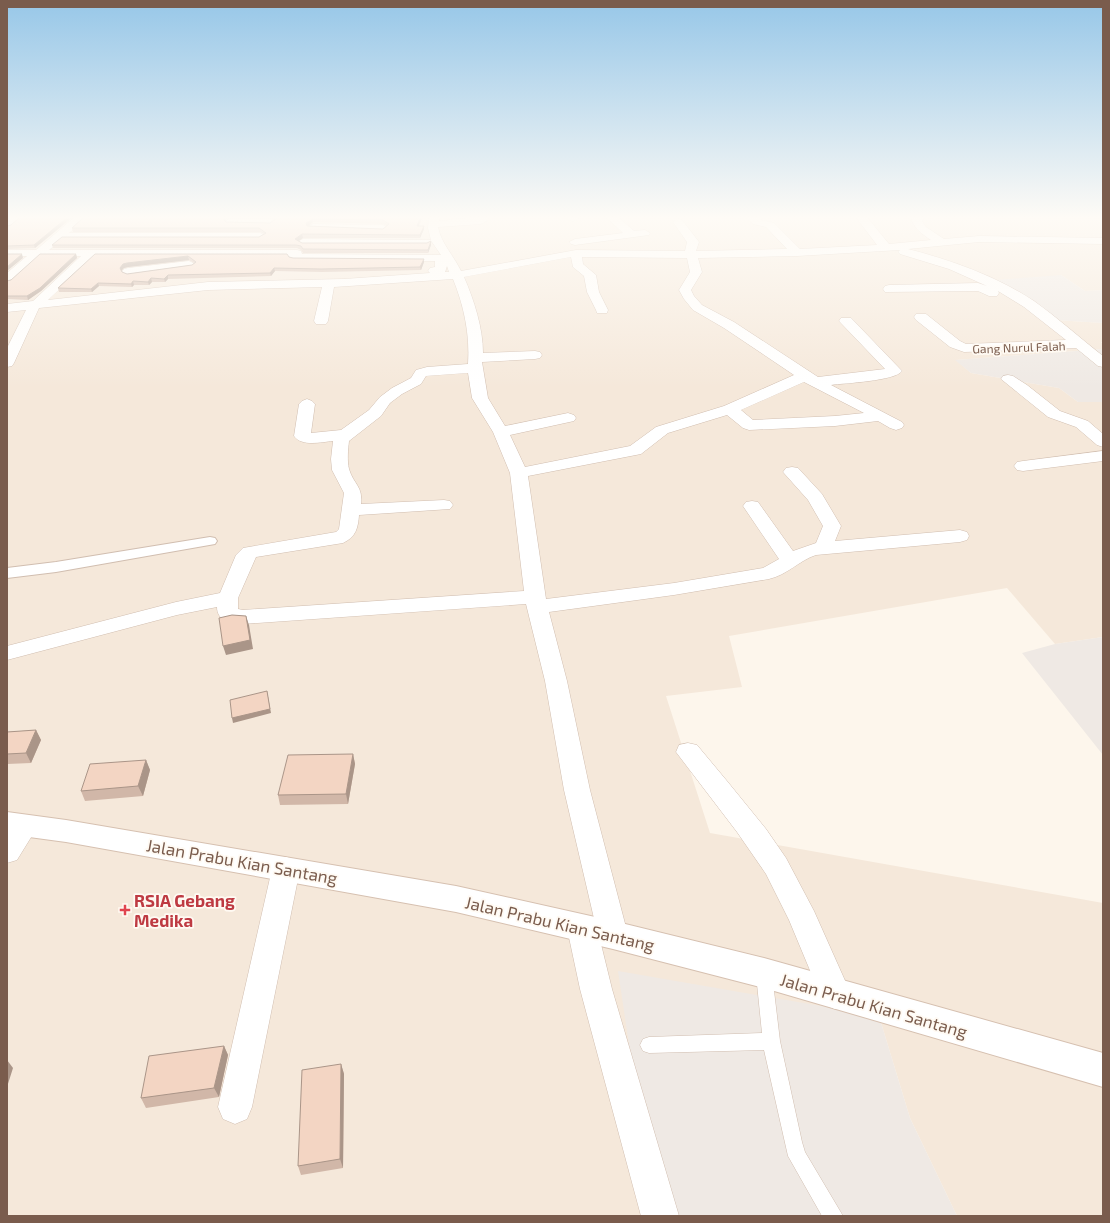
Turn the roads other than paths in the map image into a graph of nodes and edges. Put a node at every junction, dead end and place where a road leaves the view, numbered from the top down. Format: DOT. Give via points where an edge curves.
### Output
graph roads {
  1 [pos="70,273"];
  2 [pos="127,273"];
  3 [pos="257,273"];
  4 [pos="456,273"];
  5 [pos="472,273"];
  6 [pos="587,273"];
  7 [pos="695,273"];
  8 [pos="968,273"];
  9 [pos="457,276"];
  10 [pos="329,283"];
  11 [pos="889,289"];
  12 [pos="107,293"];
  13 [pos="1018,297"];
  14 [pos="36,303"];
  15 [pos="7,304"];
  16 [pos="7,308"];
  17 [pos="602,310"];
  18 [pos="921,317"];
  19 [pos="321,321"];
  20 [pos="846,321"];
  21 [pos="1079,344"];
  22 [pos="535,355"];
  23 [pos="7,363"];
  24 [pos="476,363"];
  25 [pos="1103,363"];
  26 [pos="811,379"];
  27 [pos="1008,379"];
  28 [pos="307,404"];
  29 [pos="730,409"];
  30 [pos="881,416"];
  31 [pos="568,418"];
  32 [pos="896,426"];
  33 [pos="501,432"];
  34 [pos="345,435"];
  35 [pos="1103,442"];
  36 [pos="1103,456"];
  37 [pos="1022,466"];
  38 [pos="792,472"];
  39 [pos="519,474"];
  40 [pos="444,505"];
  41 [pos="752,506"];
  42 [pos="352,510"];
  43 [pos="960,536"];
  44 [pos="210,541"];
  45 [pos="824,548"];
  46 [pos="790,561"];
  47 [pos="7,573"];
  48 [pos="228,598"];
  49 [pos="536,602"];
  50 [pos="7,653"];
  51 [pos="688,752"];
  52 [pos="16,824"];
  53 [pos="7,852"];
  54 [pos="286,869"];
  55 [pos="582,928"];
  56 [pos="613,935"];
  57 [pos="764,973"];
  58 [pos="835,994"];
  59 [pos="771,1041"];
  60 [pos="649,1044"];
  61 [pos="1103,1070"];
  62 [pos="235,1107"];
  63 [pos="660,1216"];
  64 [pos="833,1216"];
  1 -- 14 [label="street"];
  2 -- 12 [label="street"];
  3 -- 12 [label="street" via="212,283"];
  4 -- 9 [label="street"];
  5 -- 9 [label="street"];
  6 -- 17 [label="street"];
  7 -- 26 [label="street" via="685,290 694,304"];
  8 -- 13 [label="street"];
  9 -- 10 [label="street"];
  9 -- 24 [label="street" via="473,324"];
  10 -- 14 [label="street" via="208,286"];
  10 -- 19 [label="street"];
  11 -- 13 [label="street" via="980,287 1003,299"];
  12 -- 14 [label="street"];
  13 -- 21 [label="street"];
  14 -- 15 [label="street"];
  14 -- 16 [label="street"];
  14 -- 23 [label="street"];
  18 -- 21 [label="street, Gang Nurul Falah" via="955,344 964,348"];
  20 -- 26 [label="street" via="895,371"];
  21 -- 25 [label="street"];
  22 -- 24 [label="street"];
  24 -- 33 [label="street" via="480,398"];
  24 -- 34 [label="street" via="422,373 416,381 385,400 375,413"];
  26 -- 29 [label="street"];
  26 -- 30 [label="street"];
  27 -- 35 [label="street" via="1054,414 1082,424"];
  28 -- 34 [label="street" via="302,436 306,438"];
  29 -- 30 [label="street" via="749,425"];
  29 -- 39 [label="street" via="662,430 635,450"];
  30 -- 32 [label="street"];
  31 -- 33 [label="street"];
  33 -- 39 [label="street"];
  34 -- 42 [label="street" via="339,450 339,459 343,475 353,493"];
  36 -- 37 [label="street"];
  38 -- 45 [label="street" via="816,498 832,526"];
  39 -- 49 [label="street"];
  40 -- 42 [label="street"];
  41 -- 46 [label="street"];
  42 -- 48 [label="street" via="348,530 336,539 248,553"];
  43 -- 45 [label="street"];
  44 -- 47 [label="street"];
  45 -- 46 [label="street" via="808,550"];
  46 -- 49 [label="street" via="780,568 761,574 674,589"];
  48 -- 49 [label="street" via="228,613 236,617"];
  48 -- 50 [label="street"];
  49 -- 56 [label="street" via="556,681 577,790"];
  51 -- 58 [label="street" via="769,855 801,917"];
  52 -- 53 [label="street"];
  52 -- 54 [label="main road, Jalan Prabu Kian Santang"];
  54 -- 55 [label="main road, Jalan Prabu Kian Santang" via="456,899"];
  54 -- 62 [label="street"];
  55 -- 56 [label="main road, Jalan Prabu Kian Santang"];
  55 -- 63 [label="street" via="596,989"];
  56 -- 57 [label="main road, Jalan Prabu Kian Santang"];
  57 -- 58 [label="main road, Jalan Prabu Kian Santang"];
  57 -- 59 [label="lane"];
  58 -- 61 [label="main road, Jalan Prabu Kian Santang"];
  59 -- 60 [label="lane"];
  59 -- 64 [label="lane" via="797,1156"];
}
